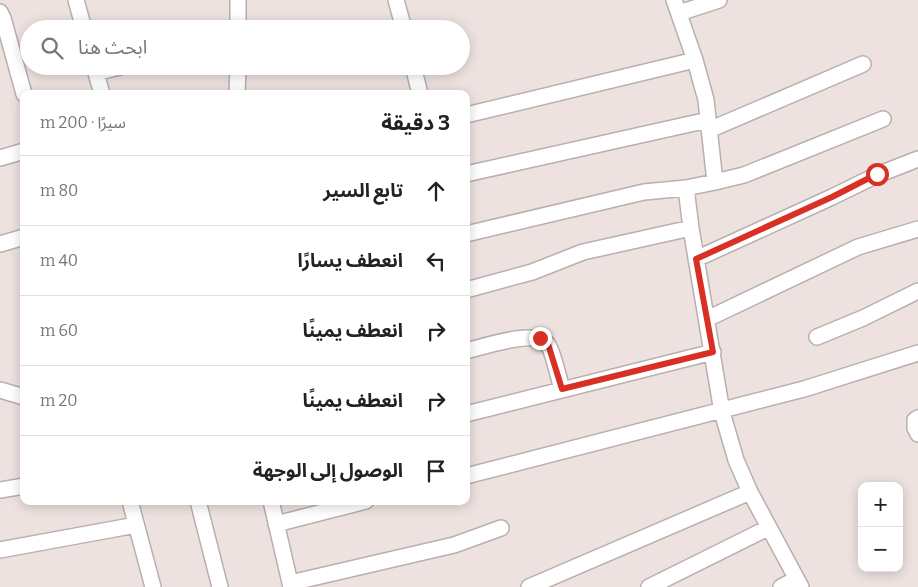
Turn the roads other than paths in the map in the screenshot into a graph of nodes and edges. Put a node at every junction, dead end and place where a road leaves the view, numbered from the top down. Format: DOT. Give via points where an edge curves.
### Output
graph roads {
  1 [pos="76,0"];
  2 [pos="238,0"];
  3 [pos="396,0"];
  4 [pos="720,0"];
  5 [pos="676,6"];
  6 [pos="0,12"];
  7 [pos="82,20"];
  8 [pos="238,20"];
  9 [pos="402,20"];
  10 [pos="695,60"];
  11 [pos="863,64"];
  12 [pos="96,75"];
  13 [pos="238,75"];
  14 [pos="415,75"];
  15 [pos="23,90"];
  16 [pos="101,90"];
  17 [pos="237,90"];
  18 [pos="419,90"];
  19 [pos="470,114"];
  20 [pos="882,119"];
  21 [pos="709,125"];
  22 [pos="20,152"];
  23 [pos="0,158"];
  24 [pos="918,159"];
  25 [pos="470,173"];
  26 [pos="715,182"];
  27 [pos="686,188"];
  28 [pos="691,228"];
  29 [pos="918,229"];
  30 [pos="470,233"];
  31 [pos="20,239"];
  32 [pos="0,244"];
  33 [pos="696,259"];
  34 [pos="470,289"];
  35 [pos="918,292"];
  36 [pos="707,319"];
  37 [pos="817,337"];
  38 [pos="470,350"];
  39 [pos="713,352"];
  40 [pos="918,353"];
  41 [pos="562,389"];
  42 [pos="0,390"];
  43 [pos="20,396"];
  44 [pos="722,412"];
  45 [pos="470,413"];
  46 [pos="918,418"];
  47 [pos="918,434"];
  48 [pos="470,475"];
  49 [pos="20,487"];
  50 [pos="0,490"];
  51 [pos="750,492"];
  52 [pos="131,505"];
  53 [pos="199,505"];
  54 [pos="272,505"];
  55 [pos="350,505"];
  56 [pos="276,524"];
  57 [pos="136,525"];
  58 [pos="501,528"];
  59 [pos="768,528"];
  60 [pos="0,550"];
  61 [pos="798,583"];
  62 [pos="290,585"];
  63 [pos="153,587"];
  64 [pos="220,587"];
  65 [pos="529,587"];
  66 [pos="650,587"];
  67 [pos="780,587"];
  1 -- 7 [label="street"];
  2 -- 8 [label="street"];
  3 -- 9 [label="street"];
  4 -- 5 [label="street"];
  5 -- 10 [label="street"];
  6 -- 15 [label="street"];
  10 -- 19 [label="street"];
  10 -- 21 [label="street"];
  11 -- 21 [label="street"];
  12 -- 16 [label="street"];
  13 -- 17 [label="street"];
  14 -- 18 [label="street"];
  20 -- 26 [label="street" via="744,175"];
  21 -- 25 [label="street"];
  21 -- 26 [label="street"];
  22 -- 23 [label="street"];
  24 -- 33 [label="street" via="877,174"];
  26 -- 27 [label="street"];
  27 -- 28 [label="street"];
  27 -- 30 [label="street" via="644,192"];
  28 -- 33 [label="street"];
  28 -- 34 [label="street" via="583,252 532,272"];
  29 -- 36 [label="street" via="858,247"];
  31 -- 32 [label="street"];
  33 -- 36 [label="street"];
  35 -- 37 [label="street"];
  36 -- 39 [label="street"];
  38 -- 41 [label="street" via="520,338 540,338 548,344"];
  39 -- 41 [label="street"];
  39 -- 44 [label="street"];
  40 -- 44 [label="street"];
  41 -- 45 [label="street"];
  42 -- 43 [label="street"];
  44 -- 48 [label="street"];
  44 -- 51 [label="street" via="736,460"];
  46 -- 47 [label="street" via="915,428"];
  49 -- 50 [label="street"];
  51 -- 59 [label="street"];
  51 -- 65 [label="street"];
  52 -- 57 [label="street"];
  53 -- 64 [label="street"];
  54 -- 56 [label="street"];
  55 -- 56 [label="street"];
  56 -- 62 [label="street"];
  57 -- 60 [label="street"];
  57 -- 63 [label="street"];
  58 -- 62 [label="street" via="454,545"];
  59 -- 61 [label="street"];
  59 -- 66 [label="street"];
  61 -- 67 [label="street"];
}
